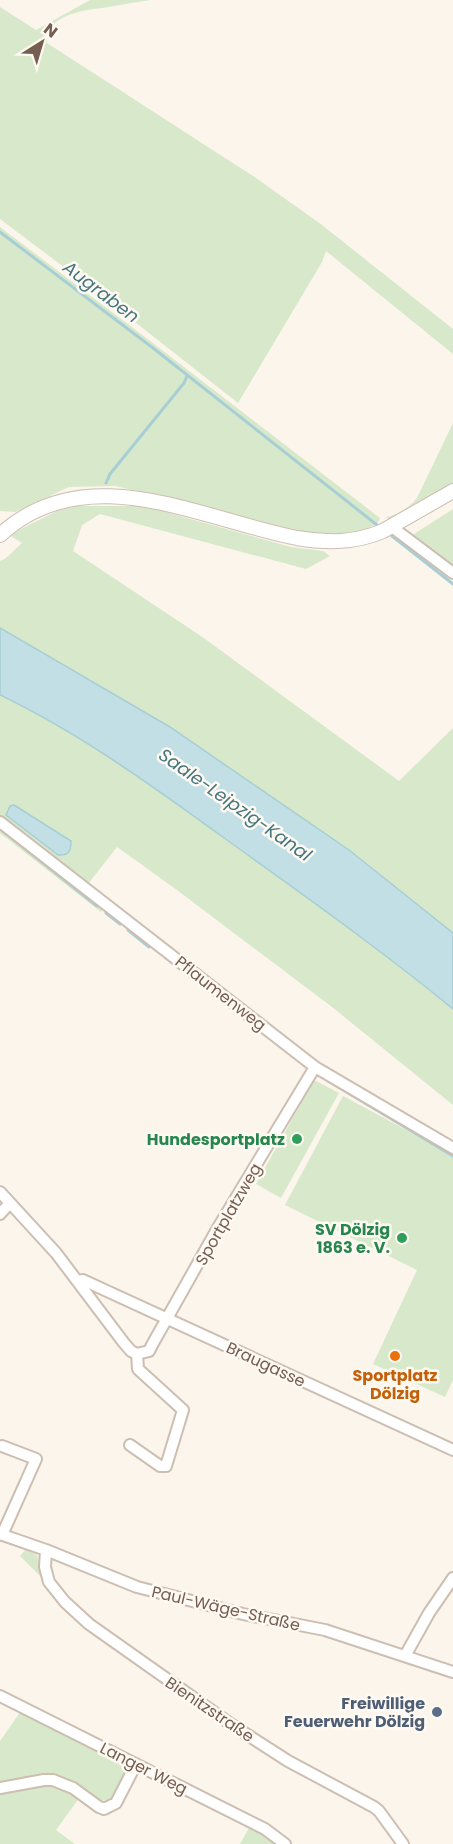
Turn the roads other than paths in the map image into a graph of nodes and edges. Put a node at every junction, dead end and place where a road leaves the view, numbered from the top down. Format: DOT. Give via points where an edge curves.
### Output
graph roads {
  1 [pos="453,491"];
  2 [pos="393,527"];
  3 [pos="0,535"];
  4 [pos="453,573"];
  5 [pos="0,822"];
  6 [pos="315,1067"];
  7 [pos="453,1148"];
  8 [pos="0,1192"];
  9 [pos="10,1203"];
  10 [pos="0,1214"];
  11 [pos="78,1281"];
  12 [pos="167,1319"];
  13 [pos="137,1354"];
  14 [pos="130,1445"];
  15 [pos="2,1446"];
  16 [pos="453,1450"];
  17 [pos="1,1535"];
  18 [pos="46,1550"];
  19 [pos="453,1578"];
  20 [pos="405,1656"];
  21 [pos="453,1672"];
  22 [pos="0,1696"];
  23 [pos="136,1764"];
  24 [pos="3,1787"];
  25 [pos="285,1844"];
  26 [pos="403,1844"];
  1 -- 2 [label="street"];
  2 -- 3 [label="street" via="353,540 310,540 109,495 52,503"];
  2 -- 4 [label="street"];
  5 -- 6 [label="street, Pflaumenweg"];
  6 -- 7 [label="street, Pflaumenweg"];
  6 -- 12 [label="street, Sportplatzweg"];
  8 -- 9 [label="street, Braugasse"];
  9 -- 10 [label="street"];
  9 -- 11 [label="street, Braugasse"];
  11 -- 12 [label="street, Braugasse"];
  11 -- 13 [label="street, Braugasse" via="124,1343"];
  12 -- 13 [label="street, Sportplatzweg" via="149,1351"];
  12 -- 16 [label="street, Braugasse"];
  13 -- 14 [label="street" via="138,1369 183,1410 166,1466 160,1466"];
  15 -- 17 [label="street, Paul-Wäge-Straße" via="36,1460"];
  17 -- 18 [label="street, Paul-Wäge-Straße"];
  18 -- 20 [label="street, Paul-Wäge-Straße" via="137,1587 325,1630"];
  18 -- 26 [label="street, Bienitzstraße" via="49,1582 89,1624 288,1761 374,1807"];
  19 -- 20 [label="street"];
  20 -- 21 [label="street, Paul-Wäge-Straße"];
  22 -- 23 [label="street, Langer Weg"];
  23 -- 24 [label="street" via="116,1803 104,1809 53,1780"];
  23 -- 25 [label="street, Langer Weg" via="265,1829"];
}
